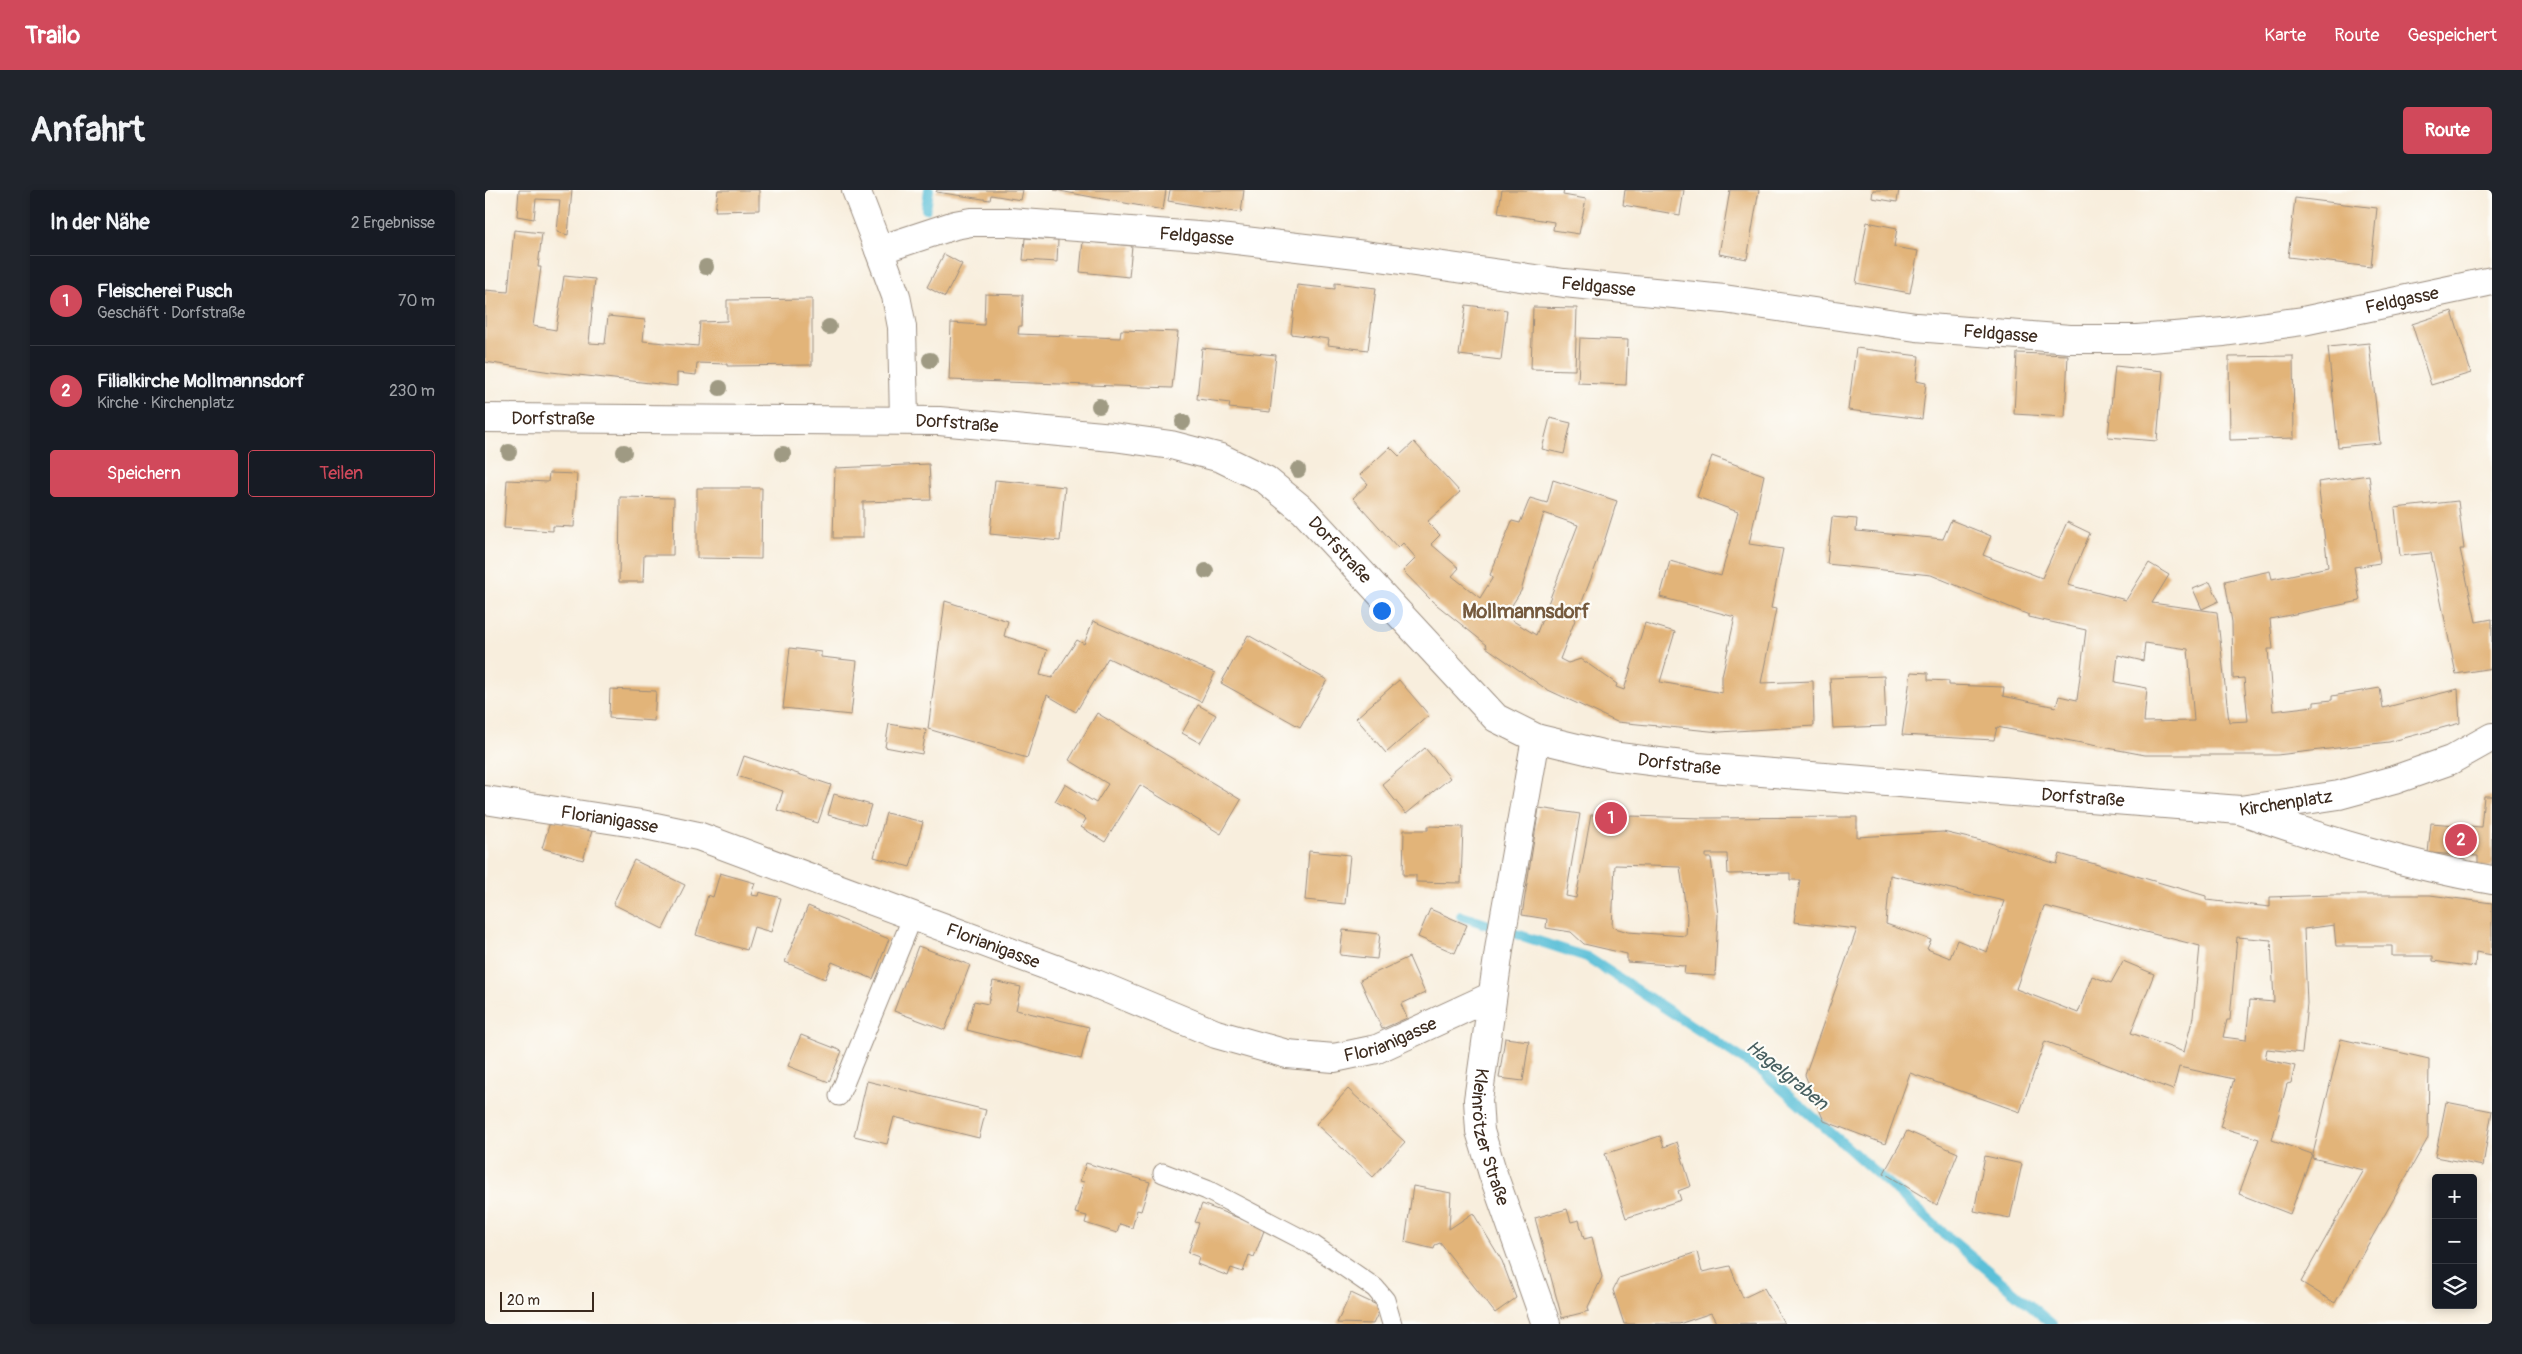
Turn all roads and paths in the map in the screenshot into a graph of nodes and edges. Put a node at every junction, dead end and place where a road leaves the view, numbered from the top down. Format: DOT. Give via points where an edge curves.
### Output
graph roads {
  1 [pos="856,190"];
  2 [pos="879,250"];
  3 [pos="2492,282"];
  4 [pos="485,418"];
  5 [pos="904,420"];
  6 [pos="2492,737"];
  7 [pos="1536,738"];
  8 [pos="486,801"];
  9 [pos="2240,810"];
  10 [pos="2492,880"];
  11 [pos="913,916"];
  12 [pos="1492,996"];
  13 [pos="839,1096"];
  14 [pos="1163,1173"];
  15 [pos="1392,1324"];
  16 [pos="1546,1324"];
  1 -- 2 [label="street"];
  2 -- 3 [label="street, Feldgasse" via="971,222 1211,237 1564,283 1762,304 1916,327 2070,339 2137,339 2233,331 2303,321"];
  2 -- 5 [label="street" via="902,327"];
  4 -- 5 [label="street, Dorfstraße"];
  5 -- 7 [label="street, Dorfstraße" via="1113,436 1196,451 1243,467 1286,494 1316,522 1496,718"];
  6 -- 9 [label="street, Kirchenplatz" via="2451,760 2386,783 2339,795"];
  7 -- 9 [label="street, Dorfstraße" via="1611,756 1698,768"];
  7 -- 12 [label="street, Kleinrötzer Straße"];
  8 -- 11 [label="street, Florianigasse" via="632,822 698,836"];
  9 -- 10 [label="street, Kirchenplatz" via="2426,868"];
  11 -- 12 [label="street, Florianigasse" via="1096,984 1216,1034 1265,1049 1311,1058 1335,1058 1377,1049"];
  11 -- 13 [label="lane"];
  12 -- 16 [label="street, Kleinrötzer Straße" via="1478,1100 1480,1131"];
  14 -- 15 [label="lane" via="1207,1190 1313,1245 1375,1288 1385,1300"];
}
